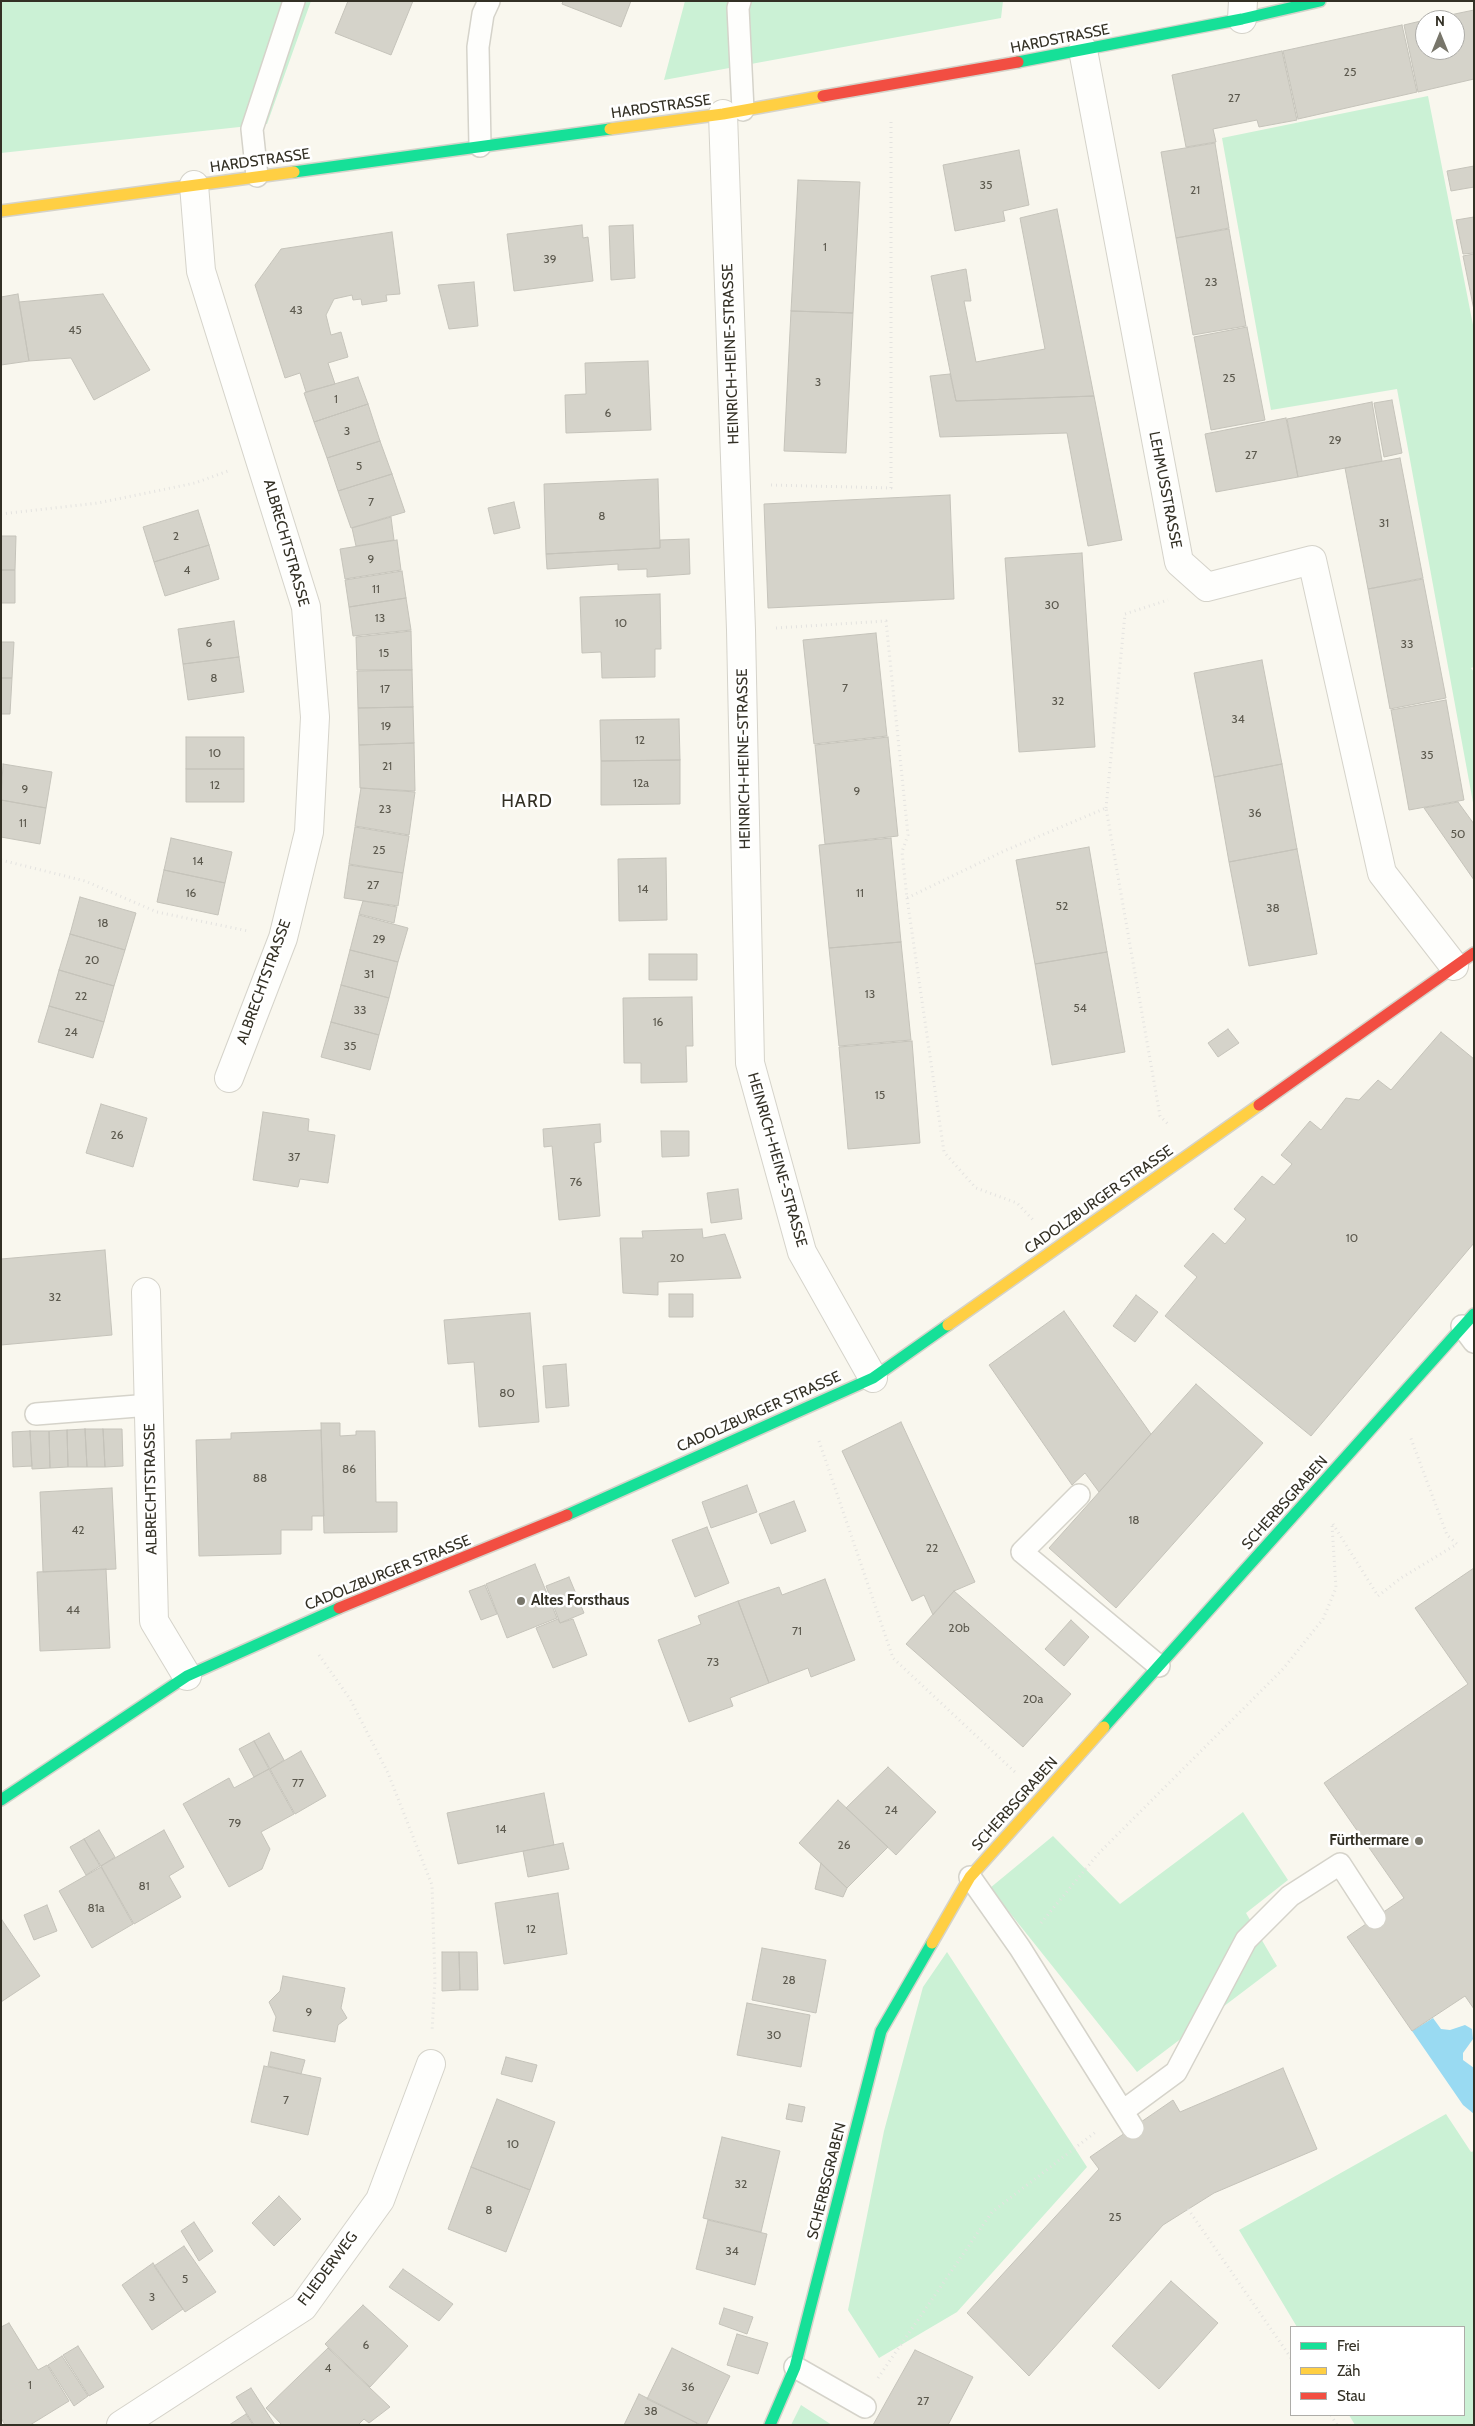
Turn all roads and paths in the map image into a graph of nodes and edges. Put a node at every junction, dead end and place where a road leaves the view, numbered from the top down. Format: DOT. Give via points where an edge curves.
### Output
graph roads {
  1 [pos="294,1"];
  2 [pos="489,1"];
  3 [pos="740,1"];
  4 [pos="1320,1"];
  5 [pos="1242,10"];
  6 [pos="1083,50"];
  7 [pos="891,86"];
  8 [pos="733,112"];
  9 [pos="480,146"];
  10 [pos="257,176"];
  11 [pos="194,185"];
  12 [pos="1,211"];
  13 [pos="261,459"];
  14 [pos="736,484"];
  15 [pos="1,514"];
  16 [pos="1207,586"];
  17 [pos="741,630"];
  18 [pos="1106,808"];
  19 [pos="1,860"];
  20 [pos="907,898"];
  21 [pos="283,938"];
  22 [pos="1464,960"];
  23 [pos="229,1078"];
  24 [pos="1192,1153"];
  25 [pos="1059,1247"];
  26 [pos="146,1292"];
  27 [pos="1470,1328"];
  28 [pos="873,1378"];
  29 [pos="150,1405"];
  30 [pos="808,1407"];
  31 [pos="36,1414"];
  32 [pos="1408,1432"];
  33 [pos="1079,1495"];
  34 [pos="298,1626"];
  35 [pos="1159,1666"];
  36 [pos="188,1676"];
  37 [pos="1041,1797"];
  38 [pos="1,1800"];
  39 [pos="970,1877"];
  40 [pos="1375,1918"];
  41 [pos="1020,1948"];
  42 [pos="431,2064"];
  43 [pos="1128,2120"];
  44 [pos="1188,2209"];
  45 [pos="1290,2357"];
  46 [pos="795,2367"];
  47 [pos="865,2406"];
  48 [pos="121,2425"];
  49 [pos="770,2425"];
  1 -- 10 [label="lane" via="252,129"];
  2 -- 9 [label="lane" via="483,14 478,47"];
  3 -- 8 [label="lane"];
  4 -- 5 [label="street, HARDSTRASSE"];
  5 -- 6 [label="street, HARDSTRASSE"];
  6 -- 7 [label="street, HARDSTRASSE"];
  6 -- 16 [label="street, LEHMUSSTRASSE" via="1179,562"];
  7 -- 8 [label="street, HARDSTRASSE"];
  7 -- 14 [label="path" via="891,488"];
  8 -- 9 [label="street, HARDSTRASSE"];
  8 -- 14 [label="street, HEINRICH-HEINE-STRASSE"];
  9 -- 10 [label="street, HARDSTRASSE"];
  10 -- 11 [label="street, HARDSTRASSE"];
  11 -- 12 [label="street, HARDSTRASSE"];
  11 -- 13 [label="street, ALBRECHTSTRASSE" via="202,271"];
  13 -- 15 [label="path" via="195,483 98,504"];
  13 -- 21 [label="street, ALBRECHTSTRASSE" via="306,607 315,716 309,832"];
  14 -- 17 [label="street, HEINRICH-HEINE-STRASSE"];
  16 -- 18 [label="path" via="1125,614"];
  16 -- 22 [label="street" via="1312,560 1382,873"];
  17 -- 20 [label="path" via="886,621 908,835 902,852"];
  17 -- 28 [label="street, HEINRICH-HEINE-STRASSE" via="750,1063 802,1252"];
  18 -- 20 [label="path" via="1004,851"];
  18 -- 24 [label="path" via="1160,1116"];
  19 -- 21 [label="path" via="85,881 157,912"];
  20 -- 25 [label="path" via="944,1152 976,1188 1017,1204"];
  21 -- 23 [label="street, ALBRECHTSTRASSE"];
  22 -- 24 [label="street, CADOLZBURGER STRASSE"];
  24 -- 25 [label="street, CADOLZBURGER STRASSE"];
  25 -- 28 [label="street, CADOLZBURGER STRASSE"];
  26 -- 29 [label="street, ALBRECHTSTRASSE"];
  27 -- 35 [label="street, SCHERBSGRABEN"];
  28 -- 30 [label="street, CADOLZBURGER STRASSE"];
  29 -- 31 [label="lane"];
  29 -- 36 [label="street, ALBRECHTSTRASSE" via="154,1621"];
  30 -- 34 [label="street, CADOLZBURGER STRASSE" via="569,1514"];
  30 -- 37 [label="path" via="893,1658"];
  32 -- 41 [label="path" via="1447,1535 1457,1544 1378,1596 1332,1524 1336,1588 1323,1619 1283,1669 1098,1854"];
  33 -- 35 [label="lane" via="1022,1552"];
  34 -- 36 [label="street, CADOLZBURGER STRASSE"];
  34 -- 42 [label="path" via="354,1707 388,1773 432,1885 434,1980"];
  35 -- 37 [label="street, SCHERBSGRABEN"];
  36 -- 38 [label="street, CADOLZBURGER STRASSE"];
  37 -- 39 [label="street, SCHERBSGRABEN"];
  39 -- 41 [label="lane"];
  39 -- 46 [label="street, SCHERBSGRABEN" via="882,2031"];
  40 -- 43 [label="lane" via="1340,1864 1290,1896 1246,1940 1176,2072"];
  41 -- 43 [label="lane"];
  42 -- 48 [label="street, FLIEDERWEG" via="380,2200 303,2307"];
  43 -- 47 [label="path" via="992,2212 879,2376"];
  44 -- 45 [label="path"];
  46 -- 47 [label="lane"];
  46 -- 49 [label="street, SCHERBSGRABEN"];
}
